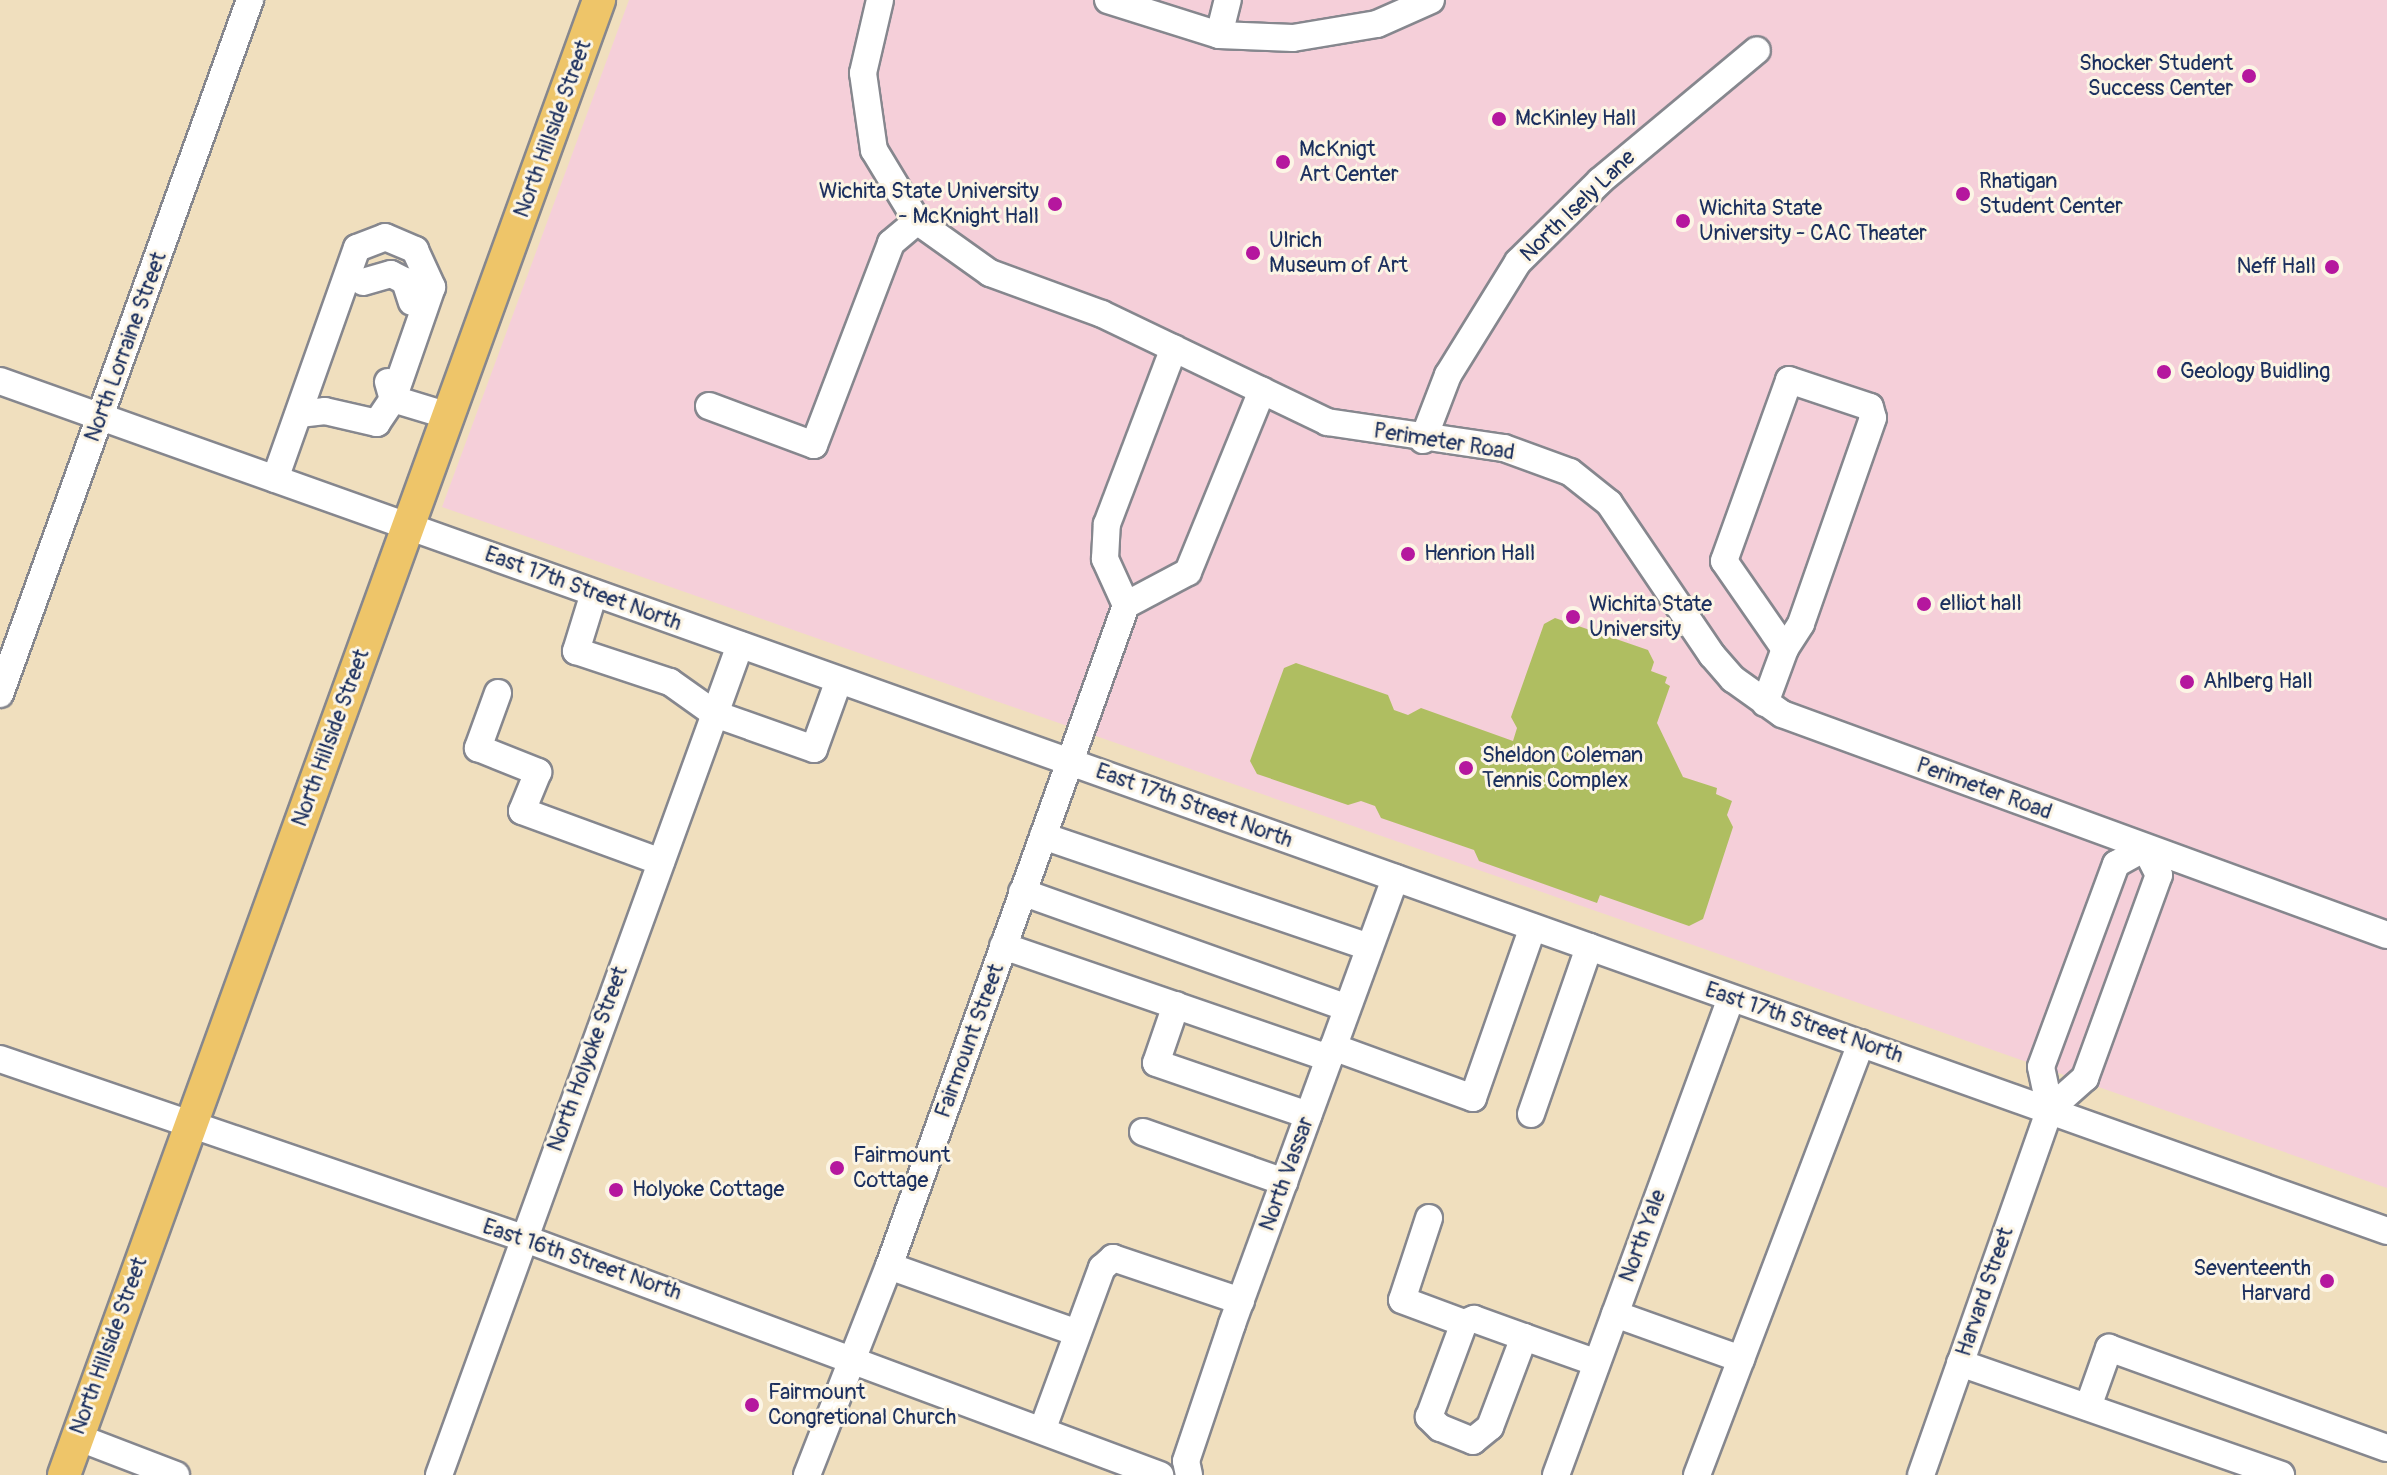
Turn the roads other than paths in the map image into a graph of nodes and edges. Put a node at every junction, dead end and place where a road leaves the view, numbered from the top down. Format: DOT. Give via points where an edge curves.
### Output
graph roads {
  1 [pos="250,0"];
  2 [pos="599,0"];
  3 [pos="880,0"];
  4 [pos="1108,0"];
  5 [pos="1228,0"];
  6 [pos="1431,0"];
  7 [pos="1219,35"];
  8 [pos="1757,50"];
  9 [pos="917,221"];
  10 [pos="1174,348"];
  11 [pos="0,381"];
  12 [pos="309,389"];
  13 [pos="1262,391"];
  14 [pos="393,399"];
  15 [pos="709,406"];
  16 [pos="301,414"];
  17 [pos="449,416"];
  18 [pos="101,417"];
  19 [pos="1423,440"];
  20 [pos="275,479"];
  21 [pos="409,527"];
  22 [pos="594,593"];
  23 [pos="1126,605"];
  24 [pos="740,645"];
  25 [pos="1785,649"];
  26 [pos="839,680"];
  27 [pos="498,693"];
  28 [pos="0,694"];
  29 [pos="1765,703"];
  30 [pos="715,714"];
  31 [pos="1069,762"];
  32 [pos="1043,836"];
  33 [pos="2145,848"];
  34 [pos="661,862"];
  35 [pos="1395,878"];
  36 [pos="1022,892"];
  37 [pos="1533,927"];
  38 [pos="2387,935"];
  39 [pos="1003,946"];
  40 [pos="1369,947"];
  41 [pos="1589,947"];
  42 [pos="1731,998"];
  43 [pos="1176,1005"];
  44 [pos="1347,1008"];
  45 [pos="1861,1043"];
  46 [pos="1331,1052"];
  47 [pos="0,1059"];
  48 [pos="2050,1109"];
  49 [pos="1531,1114"];
  50 [pos="1308,1115"];
  51 [pos="188,1126"];
  52 [pos="1143,1132"];
  53 [pos="1284,1182"];
  54 [pos="1429,1218"];
  55 [pos="2385,1223"];
  56 [pos="523,1238"];
  57 [pos="889,1266"];
  58 [pos="1241,1301"];
  59 [pos="1615,1314"];
  60 [pos="1464,1323"];
  61 [pos="1077,1333"];
  62 [pos="1524,1337"];
  63 [pos="853,1357"];
  64 [pos="1741,1359"];
  65 [pos="1597,1363"];
  66 [pos="1960,1363"];
  67 [pos="2088,1407"];
  68 [pos="1043,1428"];
  69 [pos="77,1437"];
  70 [pos="2387,1448"];
  71 [pos="1188,1474"];
  72 [pos="64,1475"];
  73 [pos="176,1475"];
  74 [pos="439,1475"];
  75 [pos="807,1475"];
  76 [pos="1160,1475"];
  77 [pos="1556,1475"];
  78 [pos="1697,1475"];
  79 [pos="1921,1475"];
  80 [pos="2281,1475"];
  1 -- 18 [label="street, North Lorraine Street"];
  2 -- 17 [label="main road, North Hillside Street"];
  3 -- 9 [label="street, Perimeter Road" via="863,73 874,150"];
  4 -- 7 [label="street"];
  5 -- 7 [label="street"];
  6 -- 7 [label="street" via="1377,24 1293,38"];
  8 -- 19 [label="street, North Isely Lane" via="1600,181 1528,251 1488,303 1455,363"];
  9 -- 10 [label="street, Perimeter Road" via="990,273 1102,314"];
  9 -- 15 [label="street" via="891,243 814,445"];
  10 -- 13 [label="street, Perimeter Road"];
  10 -- 23 [label="street" via="1107,524 1105,559"];
  11 -- 18 [label="street, East 17th Street North"];
  12 -- 14 [label="street" via="333,362 369,266 381,254 399,256 414,267 412,302 386,374"];
  12 -- 14 [label="street" via="357,248 385,237 415,250 432,287"];
  12 -- 16 [label="street"];
  13 -- 19 [label="street, Perimeter Road" via="1327,422"];
  13 -- 23 [label="street" via="1188,572"];
  14 -- 16 [label="street" via="377,423 325,411"];
  14 -- 17 [label="street"];
  16 -- 20 [label="street"];
  17 -- 21 [label="main road, North Hillside Street"];
  18 -- 20 [label="street, East 17th Street North"];
  18 -- 28 [label="street, North Lorraine Street"];
  19 -- 29 [label="street, Perimeter Road" via="1504,448 1570,472 1609,503 1712,655"];
  20 -- 21 [label="street, East 17th Street North"];
  21 -- 22 [label="street, East 17th Street North"];
  21 -- 51 [label="main road, North Hillside Street"];
  22 -- 24 [label="street, East 17th Street North"];
  22 -- 30 [label="street" via="576,651 670,682"];
  23 -- 31 [label="street, Fairmount Street"];
  24 -- 26 [label="street, East 17th Street North"];
  24 -- 30 [label="street, North Holyoke Street"];
  25 -- 25 [label="street" via="1724,561 1789,380 1870,407 1873,418 1801,624"];
  25 -- 29 [label="street"];
  26 -- 30 [label="street" via="814,749"];
  26 -- 31 [label="street, East 17th Street North"];
  27 -- 34 [label="street" via="478,748 538,772 522,811"];
  29 -- 33 [label="street, Perimeter Road" via="1827,735"];
  30 -- 34 [label="street, North Holyoke Street"];
  31 -- 32 [label="street, Fairmount Street"];
  31 -- 35 [label="street, East 17th Street North"];
  32 -- 36 [label="street, Fairmount Street"];
  32 -- 40 [label="street"];
  33 -- 38 [label="street, Perimeter Road"];
  33 -- 48 [label="street" via="2116,864 2041,1067"];
  33 -- 48 [label="street" via="2159,875 2085,1078"];
  34 -- 56 [label="street, North Holyoke Street"];
  35 -- 37 [label="street, East 17th Street North"];
  35 -- 40 [label="street, North Vassar"];
  36 -- 39 [label="street, Fairmount Street"];
  36 -- 44 [label="street"];
  37 -- 41 [label="street, East 17th Street North"];
  37 -- 46 [label="street" via="1473,1098"];
  39 -- 43 [label="street"];
  39 -- 57 [label="street, Fairmount Street"];
  40 -- 44 [label="street, North Vassar"];
  41 -- 42 [label="street, East 17th Street North"];
  41 -- 49 [label="street"];
  42 -- 45 [label="street, East 17th Street North"];
  42 -- 59 [label="street, North Yale"];
  43 -- 46 [label="street"];
  43 -- 50 [label="street" via="1156,1063"];
  44 -- 46 [label="street, North Vassar"];
  45 -- 48 [label="street, East 17th Street North"];
  45 -- 64 [label="street"];
  46 -- 50 [label="street, North Vassar"];
  47 -- 51 [label="street, East 16th Street North"];
  48 -- 55 [label="street, East 17th Street North"];
  48 -- 66 [label="street, Harvard Street"];
  50 -- 53 [label="street, North Vassar"];
  51 -- 56 [label="street, East 16th Street North"];
  51 -- 69 [label="main road, North Hillside Street"];
  52 -- 53 [label="street"];
  53 -- 58 [label="street, North Vassar"];
  54 -- 60 [label="street" via="1402,1300"];
  56 -- 63 [label="street, East 16th Street North"];
  56 -- 74 [label="street, North Holyoke Street"];
  57 -- 61 [label="street"];
  57 -- 63 [label="street, Fairmount Street"];
  58 -- 61 [label="street" via="1113,1258 1102,1268"];
  58 -- 71 [label="street, North Vassar" via="1186,1461"];
  59 -- 64 [label="street"];
  59 -- 65 [label="street, North Yale"];
  60 -- 62 [label="street" via="1474,1319"];
  60 -- 62 [label="street" via="1429,1417 1440,1428 1473,1441 1490,1427"];
  61 -- 68 [label="street"];
  62 -- 65 [label="street"];
  63 -- 68 [label="street, East 16th Street North"];
  63 -- 75 [label="street, Fairmount Street"];
  64 -- 78 [label="street"];
  65 -- 77 [label="street, North Yale"];
  66 -- 67 [label="street"];
  66 -- 79 [label="street, Harvard Street"];
  67 -- 70 [label="street" via="2109,1348"];
  67 -- 80 [label="street"];
  68 -- 76 [label="street, East 16th Street North"];
  69 -- 72 [label="main road, North Hillside Street"];
  69 -- 73 [label="street"];
}
